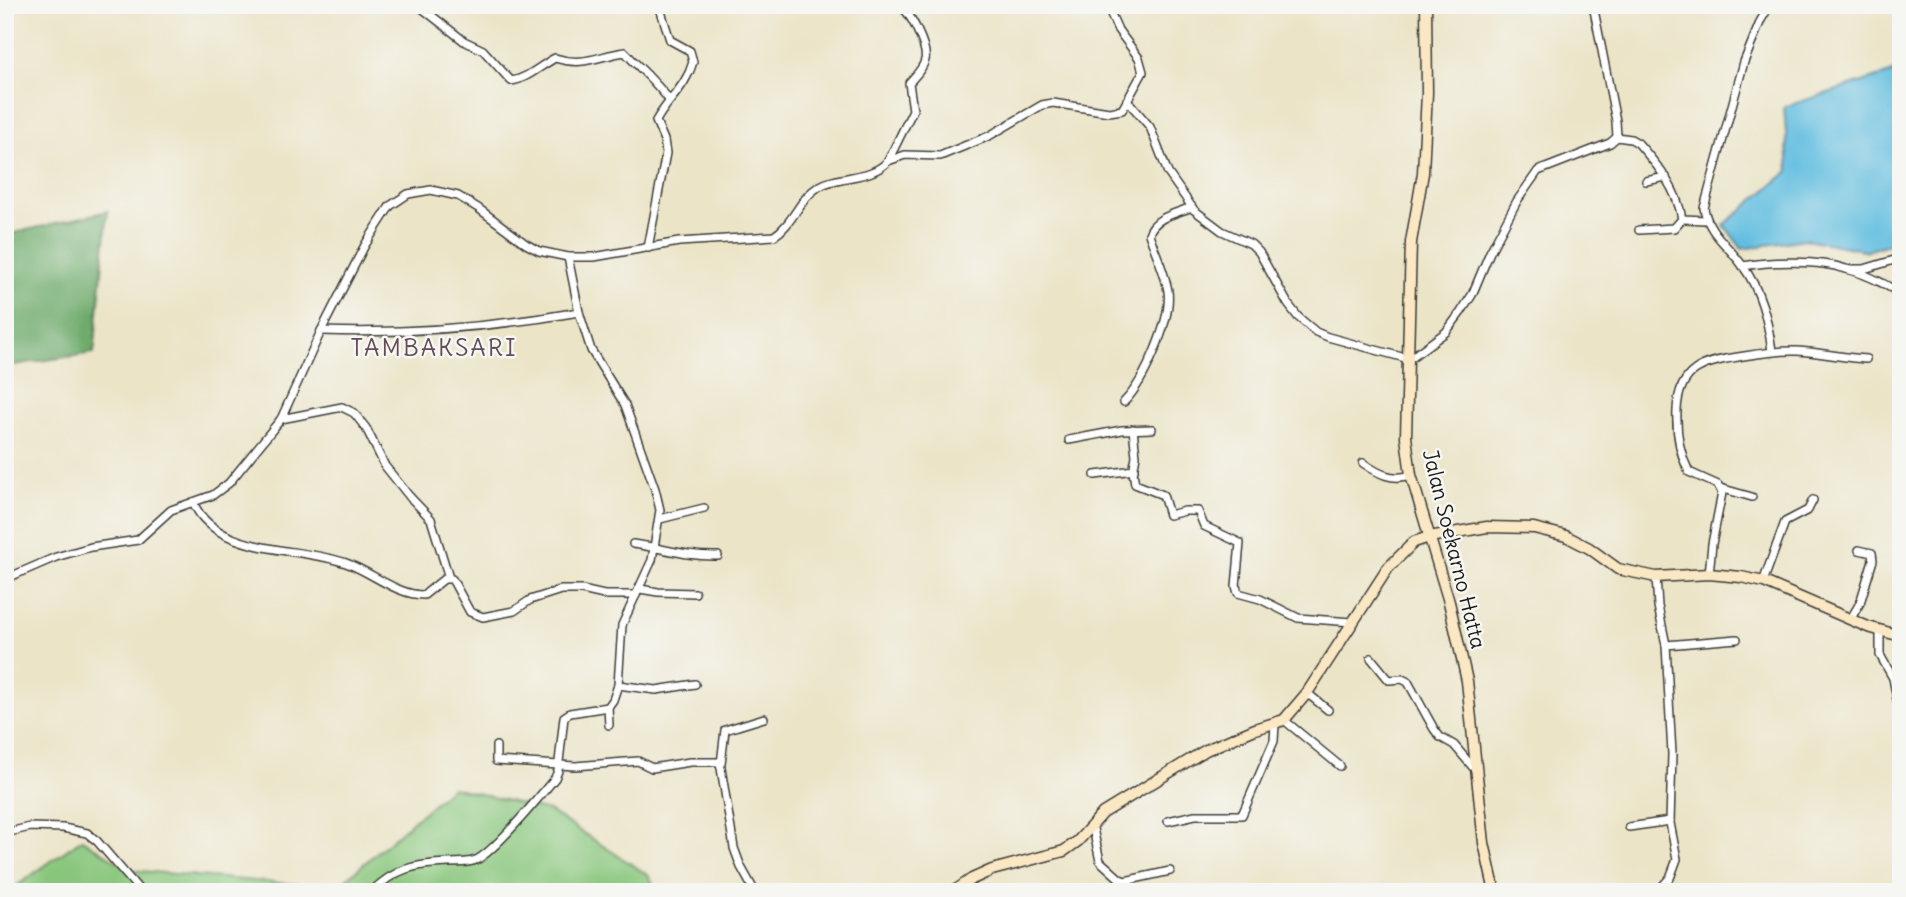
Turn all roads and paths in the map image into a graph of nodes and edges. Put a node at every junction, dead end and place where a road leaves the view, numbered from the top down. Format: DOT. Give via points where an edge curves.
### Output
graph roads {
  1 [pos="418,5"];
  2 [pos="659,5"];
  3 [pos="899,5"];
  4 [pos="1107,5"];
  5 [pos="1426,5"];
  6 [pos="1593,5"];
  7 [pos="1770,5"];
  8 [pos="669,100"];
  9 [pos="1127,100"];
  10 [pos="1617,137"];
  11 [pos="888,162"];
  12 [pos="1666,177"];
  13 [pos="1646,181"];
  14 [pos="1192,208"];
  15 [pos="1682,219"];
  16 [pos="1706,220"];
  17 [pos="1639,230"];
  18 [pos="648,248"];
  19 [pos="568,257"];
  20 [pos="1901,258"];
  21 [pos="1744,266"];
  22 [pos="1845,269"];
  23 [pos="1901,292"];
  24 [pos="579,312"];
  25 [pos="321,331"];
  26 [pos="1772,351"];
  27 [pos="1409,359"];
  28 [pos="1866,359"];
  29 [pos="1124,402"];
  30 [pos="281,419"];
  31 [pos="1133,429"];
  32 [pos="1152,429"];
  33 [pos="1069,440"];
  34 [pos="1363,463"];
  35 [pos="1134,470"];
  36 [pos="1095,475"];
  37 [pos="1412,475"];
  38 [pos="1720,488"];
  39 [pos="1752,497"];
  40 [pos="1812,500"];
  41 [pos="193,502"];
  42 [pos="704,508"];
  43 [pos="660,519"];
  44 [pos="1429,537"];
  45 [pos="633,544"];
  46 [pos="655,547"];
  47 [pos="1859,550"];
  48 [pos="718,556"];
  49 [pos="1709,574"];
  50 [pos="1656,577"];
  51 [pos="449,578"];
  52 [pos="5,579"];
  53 [pos="1763,582"];
  54 [pos="638,592"];
  55 [pos="695,593"];
  56 [pos="1850,620"];
  57 [pos="1352,622"];
  58 [pos="1880,630"];
  59 [pos="1901,636"];
  60 [pos="1737,639"];
  61 [pos="1667,645"];
  62 [pos="1371,658"];
  63 [pos="695,684"];
  64 [pos="618,685"];
  65 [pos="1307,693"];
  66 [pos="608,707"];
  67 [pos="1328,710"];
  68 [pos="764,718"];
  69 [pos="1901,720"];
  70 [pos="1280,722"];
  71 [pos="609,725"];
  72 [pos="496,746"];
  73 [pos="721,764"];
  74 [pos="559,765"];
  75 [pos="1340,766"];
  76 [pos="1477,773"];
  77 [pos="1168,821"];
  78 [pos="1670,821"];
  79 [pos="1092,823"];
  80 [pos="1629,827"];
  81 [pos="5,832"];
  82 [pos="1170,871"];
  83 [pos="141,892"];
  84 [pos="370,892"];
  85 [pos="755,892"];
  86 [pos="953,892"];
  87 [pos="1495,892"];
  88 [pos="1657,892"];
  1 -- 8 [label="street" via="483,50 511,81 523,79 555,58 570,63 625,52"];
  2 -- 8 [label="street" via="670,40 687,48 694,59 682,89"];
  3 -- 11 [label="street" via="907,11 926,58 909,83 913,110"];
  4 -- 9 [label="street" via="1143,72"];
  5 -- 27 [label="street, Jalan Soekarno Hatta" via="1424,160 1411,242"];
  6 -- 10 [label="street"];
  7 -- 16 [label="street" via="1744,62 1708,188"];
  8 -- 18 [label="street" via="656,121 666,149"];
  9 -- 11 [label="street" via="1122,110 1114,112 1042,105 989,136 940,156 905,155"];
  9 -- 14 [label="street" via="1155,136 1168,173"];
  10 -- 12 [label="street" via="1638,143"];
  10 -- 27 [label="street" via="1538,171 1517,201 1461,312 1446,332"];
  11 -- 18 [label="street" via="871,173 819,186 774,236"];
  12 -- 13 [label="street"];
  12 -- 15 [label="street"];
  14 -- 27 [label="street" via="1222,231 1251,244 1298,317 1317,332"];
  14 -- 29 [label="street" via="1151,227 1168,305 1148,368"];
  15 -- 16 [label="street"];
  15 -- 17 [label="street" via="1674,228"];
  16 -- 21 [label="street"];
  18 -- 19 [label="street"];
  19 -- 24 [label="street"];
  19 -- 25 [label="street" via="526,244 458,196 416,191 390,206"];
  20 -- 22 [label="street" via="1864,269"];
  21 -- 22 [label="street" via="1767,262"];
  21 -- 26 [label="street" via="1759,296"];
  22 -- 23 [label="street"];
  24 -- 25 [label="street" via="440,329"];
  24 -- 43 [label="street" via="591,350 625,405 655,489"];
  25 -- 30 [label="street"];
  26 -- 28 [label="street"];
  26 -- 38 [label="street" via="1702,364 1679,391 1677,435 1685,465 1689,472"];
  27 -- 37 [label="street, Jalan Soekarno Hatta" via="1406,424"];
  30 -- 41 [label="street" via="229,484"];
  30 -- 51 [label="street" via="342,407 354,413 385,466 431,519"];
  31 -- 32 [label="street"];
  31 -- 33 [label="street"];
  31 -- 35 [label="street"];
  34 -- 37 [label="street" via="1382,475"];
  35 -- 36 [label="street"];
  35 -- 57 [label="street" via="1133,482 1163,495 1169,515 1198,512 1204,526 1240,543 1238,593 1298,618"];
  37 -- 44 [label="street, Jalan Soekarno Hatta"];
  38 -- 39 [label="street"];
  38 -- 49 [label="street" via="1722,501"];
  40 -- 53 [label="street" via="1808,510 1785,522"];
  41 -- 51 [label="street" via="200,517 231,537 341,561 414,594 424,595"];
  41 -- 52 [label="street" via="171,510 138,540 90,547"];
  42 -- 43 [label="street"];
  43 -- 46 [label="street"];
  44 -- 50 [label="street" via="1487,527 1534,528 1566,536 1618,569"];
  44 -- 57 [label="street" via="1414,542 1397,557"];
  44 -- 76 [label="street, Jalan Soekarno Hatta" via="1467,681"];
  45 -- 46 [label="street"];
  46 -- 48 [label="street" via="694,557"];
  46 -- 54 [label="street"];
  47 -- 56 [label="street" via="1872,553 1873,560"];
  49 -- 50 [label="street"];
  49 -- 53 [label="street"];
  50 -- 61 [label="street"];
  51 -- 54 [label="street" via="470,612 483,617 514,611 530,600 561,590 604,595"];
  53 -- 56 [label="street"];
  54 -- 55 [label="street"];
  54 -- 64 [label="street" via="622,625"];
  56 -- 58 [label="street"];
  57 -- 65 [label="street"];
  58 -- 59 [label="street"];
  58 -- 69 [label="street" via="1880,655 1893,678"];
  60 -- 61 [label="street"];
  61 -- 78 [label="street"];
  62 -- 76 [label="street" via="1389,680 1408,682 1440,737 1454,745"];
  63 -- 64 [label="street" via="656,690"];
  64 -- 66 [label="street"];
  65 -- 67 [label="street"];
  65 -- 70 [label="street"];
  66 -- 71 [label="street"];
  66 -- 74 [label="street" via="564,717"];
  68 -- 73 [label="street" via="725,730"];
  70 -- 75 [label="street"];
  70 -- 77 [label="street" via="1242,815 1195,815"];
  70 -- 79 [label="street" via="1206,750"];
  72 -- 74 [label="street" via="496,761"];
  73 -- 74 [label="street" via="690,762 652,768 638,761"];
  73 -- 85 [label="street" via="734,848"];
  74 -- 84 [label="street" via="552,781 481,858 399,870"];
  76 -- 87 [label="street, Jalan Soekarno Hatta" via="1484,843"];
  78 -- 80 [label="street"];
  78 -- 88 [label="street" via="1677,863"];
  79 -- 82 [label="street" via="1100,861 1120,879"];
  79 -- 86 [label="street" via="1064,851 992,870"];
  81 -- 83 [label="street" via="30,827 87,833"];
}
